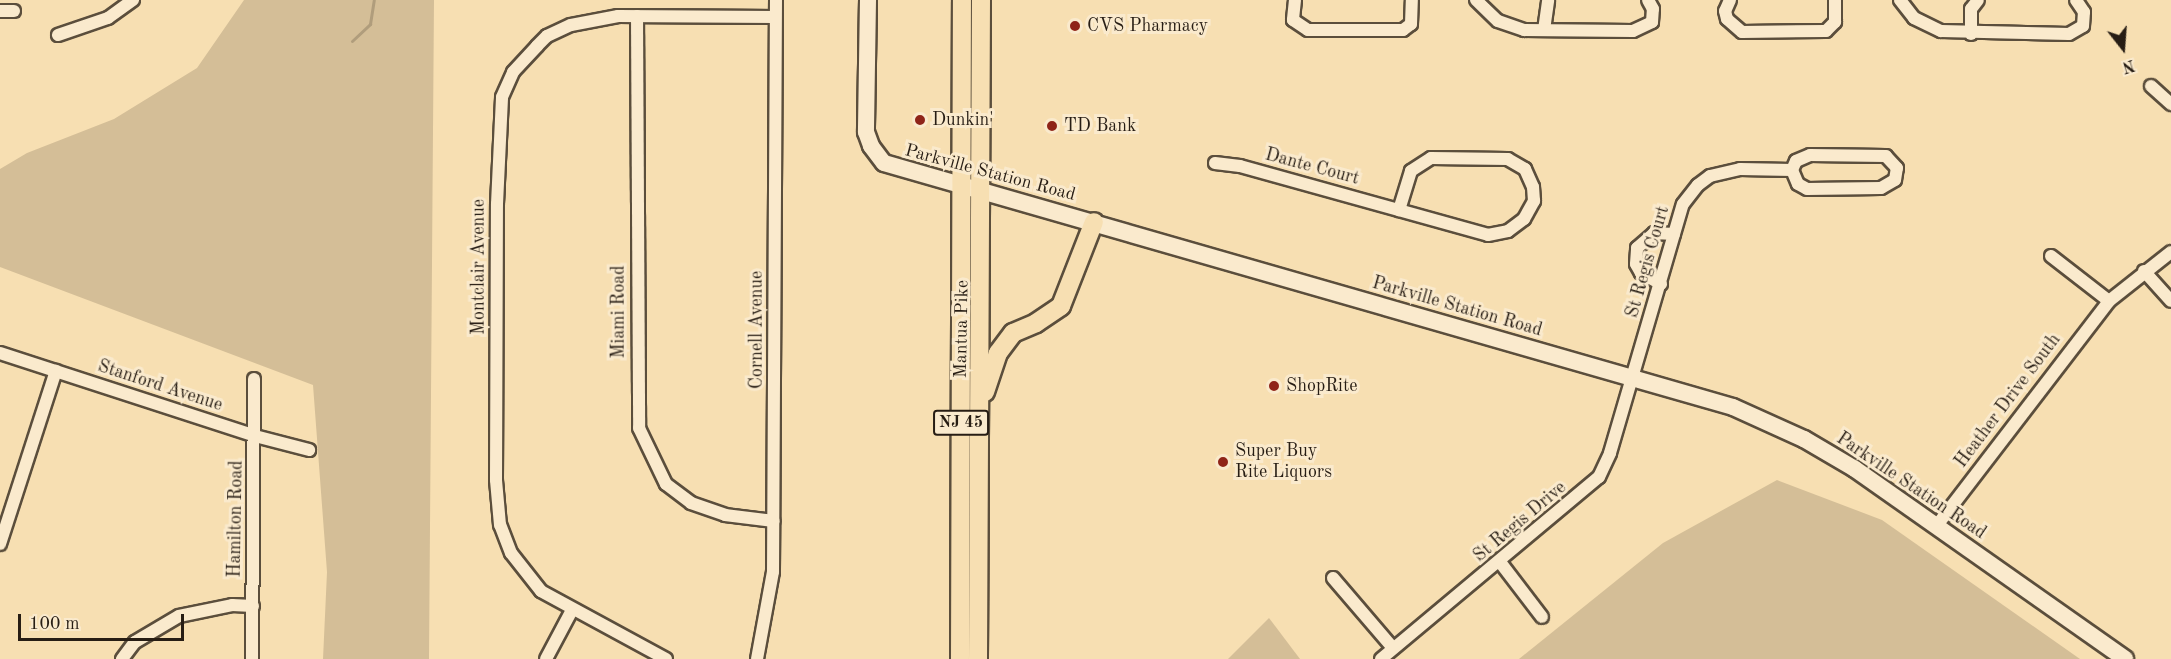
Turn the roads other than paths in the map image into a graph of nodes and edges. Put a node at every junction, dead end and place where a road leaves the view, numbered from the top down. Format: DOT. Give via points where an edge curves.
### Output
graph roads {
  1 [pos="133,0"];
  2 [pos="776,0"];
  3 [pos="868,0"];
  4 [pos="962,0"];
  5 [pos="981,0"];
  6 [pos="1295,0"];
  7 [pos="1412,0"];
  8 [pos="1476,0"];
  9 [pos="1548,0"];
  10 [pos="1648,0"];
  11 [pos="1730,0"];
  12 [pos="1835,0"];
  13 [pos="1900,0"];
  14 [pos="1978,0"];
  15 [pos="2076,0"];
  16 [pos="0,11"];
  17 [pos="14,11"];
  18 [pos="637,16"];
  19 [pos="775,17"];
  20 [pos="1545,30"];
  21 [pos="1971,34"];
  22 [pos="58,35"];
  23 [pos="2151,86"];
  24 [pos="2171,104"];
  25 [pos="1215,163"];
  26 [pos="1791,170"];
  27 [pos="971,188"];
  28 [pos="1399,210"];
  29 [pos="1094,222"];
  30 [pos="1674,234"];
  31 [pos="2171,252"];
  32 [pos="2051,256"];
  33 [pos="2144,271"];
  34 [pos="1661,284"];
  35 [pos="2109,301"];
  36 [pos="2171,301"];
  37 [pos="0,353"];
  38 [pos="56,371"];
  39 [pos="1633,378"];
  40 [pos="254,380"];
  41 [pos="979,417"];
  42 [pos="255,436"];
  43 [pos="309,450"];
  44 [pos="774,521"];
  45 [pos="1938,524"];
  46 [pos="0,544"];
  47 [pos="1500,562"];
  48 [pos="1333,578"];
  49 [pos="253,606"];
  50 [pos="572,610"];
  51 [pos="1542,617"];
  52 [pos="1393,648"];
  53 [pos="122,659"];
  54 [pos="252,659"];
  55 [pos="546,659"];
  56 [pos="666,659"];
  57 [pos="757,659"];
  58 [pos="960,659"];
  59 [pos="978,659"];
  60 [pos="1381,659"];
  61 [pos="2125,659"];
  1 -- 22 [label="street" via="108,18"];
  2 -- 19 [label="street, Cornell Avenue"];
  3 -- 27 [label="main road, Parkville Station Road" via="866,132 871,146 878,158 892,167"];
  4 -- 27 [label="main road, Mantua Pike / NJ 45"];
  5 -- 27 [label="main road, Mantua Pike / NJ 45"];
  6 -- 7 [label="street" via="1293,20 1308,30 1403,30 1411,24"];
  8 -- 20 [label="street" via="1511,27"];
  9 -- 20 [label="street"];
  10 -- 20 [label="street" via="1654,15 1642,30"];
  11 -- 12 [label="street" via="1725,15 1738,31 1819,32 1835,22"];
  13 -- 21 [label="street" via="1914,18 1931,28"];
  14 -- 21 [label="street" via="1971,9"];
  15 -- 21 [label="street" via="2084,12 2083,27 2076,33"];
  16 -- 17 [label="street"];
  18 -- 19 [label="street, Montclair Avenue"];
  18 -- 44 [label="street, Miami Road" via="639,428 666,484 691,503 725,515"];
  18 -- 50 [label="street, Montclair Avenue" via="596,18 547,36 513,72 499,116 496,507 511,553 524,574 541,591"];
  19 -- 44 [label="street, Cornell Avenue"];
  23 -- 24 [label="street"];
  25 -- 28 [label="street, Dante Court"];
  26 -- 26 [label="street" via="1798,184 1807,189 1881,188 1895,180 1897,168 1886,156 1810,155 1796,161"];
  26 -- 30 [label="street, St Regis Court" via="1740,169 1710,176 1689,194"];
  27 -- 29 [label="main road, Parkville Station Road"];
  27 -- 41 [label="main road, Mantua Pike / NJ 45"];
  27 -- 58 [label="main road, Mantua Pike / NJ 45"];
  28 -- 28 [label="street, Dante Court" via="1495,235 1524,219 1534,201 1533,187 1525,169 1508,159 1431,158 1411,171"];
  29 -- 39 [label="main road, Parkville Station Road"];
  29 -- 41 [label="main road" via="1061,306 1012,333 998,353"];
  30 -- 34 [label="street, St Regis Court"];
  30 -- 34 [label="street" via="1654,233 1637,248 1636,264 1641,273"];
  31 -- 33 [label="street, Heather Drive South"];
  32 -- 35 [label="street"];
  33 -- 35 [label="street, Heather Drive South"];
  33 -- 36 [label="street"];
  34 -- 39 [label="street, St Regis Court"];
  35 -- 45 [label="street, Heather Drive South"];
  37 -- 38 [label="street, Stanford Avenue"];
  38 -- 42 [label="street, Stanford Avenue"];
  38 -- 46 [label="street"];
  39 -- 45 [label="main road, Parkville Station Road" via="1733,407 1804,439"];
  39 -- 47 [label="street, St Regis Drive" via="1599,477"];
  40 -- 42 [label="street, Hamilton Road"];
  41 -- 59 [label="main road, Mantua Pike / NJ 45"];
  42 -- 43 [label="street, Stanford Avenue"];
  42 -- 49 [label="street, Hamilton Road"];
  44 -- 57 [label="street, Cornell Avenue" via="770,604"];
  45 -- 61 [label="main road, Parkville Station Road"];
  47 -- 51 [label="street"];
  47 -- 52 [label="street, St Regis Drive"];
  48 -- 52 [label="street"];
  49 -- 53 [label="street" via="232,604 179,616 135,642"];
  49 -- 54 [label="street, Hamilton Road"];
  50 -- 55 [label="street"];
  50 -- 56 [label="street, Montclair Avenue"];
  52 -- 60 [label="street, St Regis Drive"];
}
